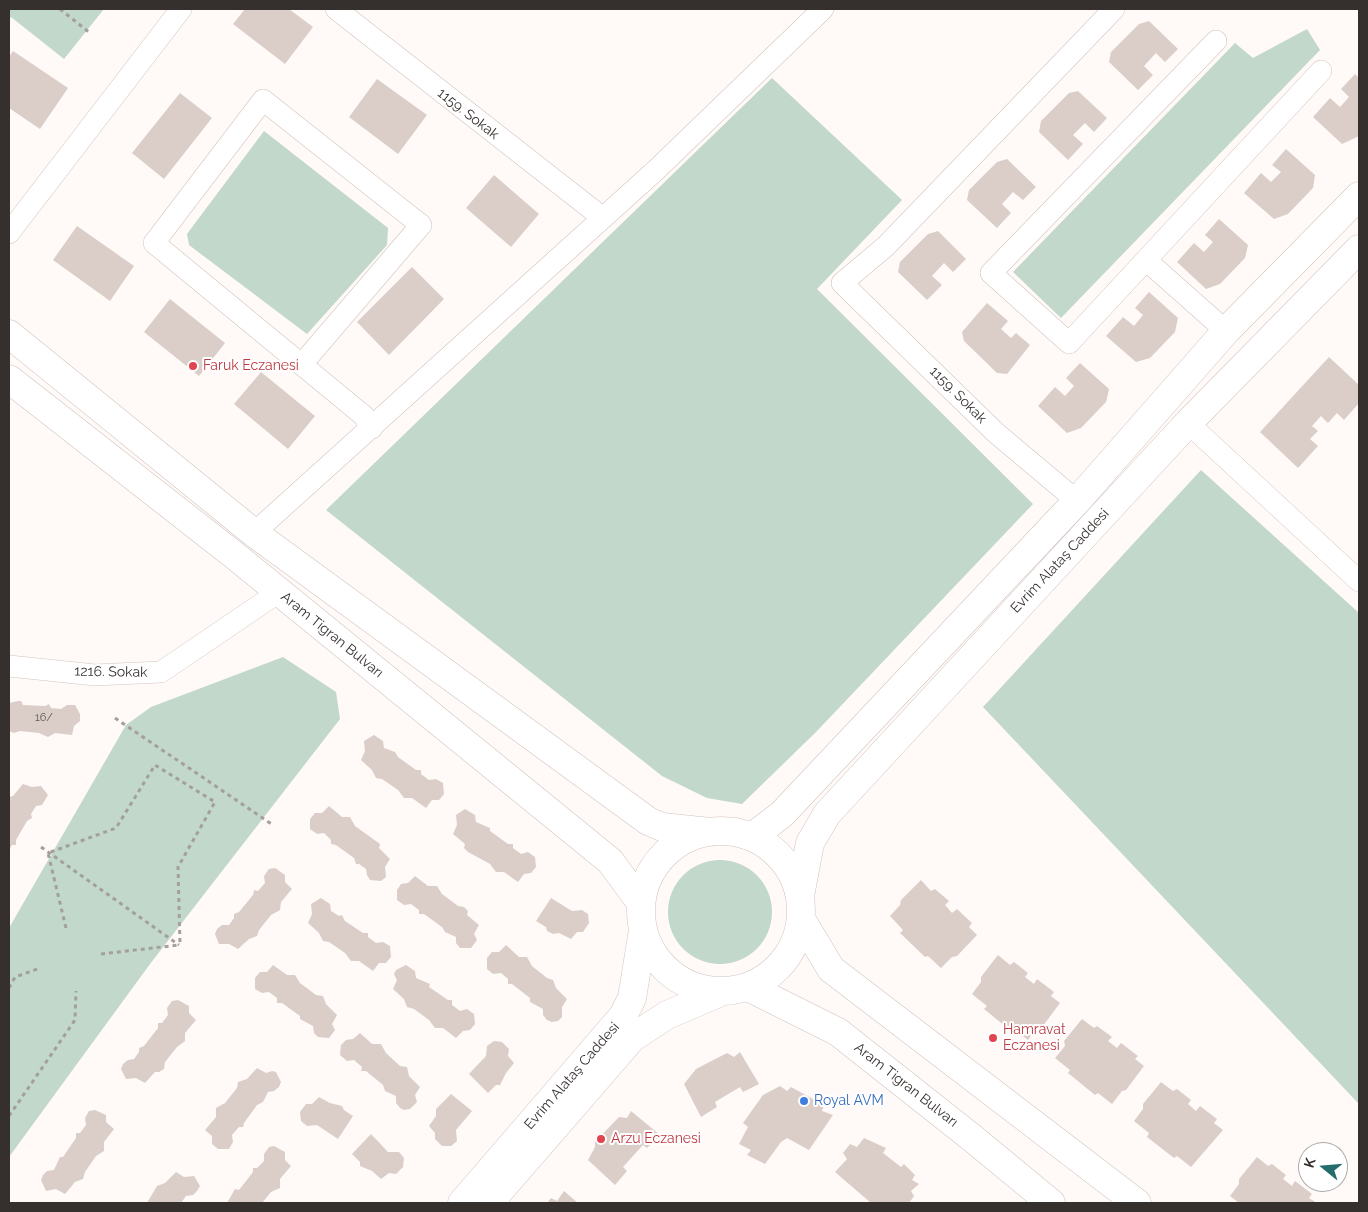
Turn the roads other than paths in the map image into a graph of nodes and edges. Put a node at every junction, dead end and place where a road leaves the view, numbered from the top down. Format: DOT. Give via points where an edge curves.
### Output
graph roads {
  1 [pos="181,9"];
  2 [pos="336,9"];
  3 [pos="823,9"];
  4 [pos="1114,9"];
  5 [pos="1216,41"];
  6 [pos="1321,71"];
  7 [pos="1359,196"];
  8 [pos="603,218"];
  9 [pos="9,233"];
  10 [pos="1359,249"];
  11 [pos="1147,261"];
  12 [pos="1226,331"];
  13 [pos="9,334"];
  14 [pos="302,364"];
  15 [pos="9,379"];
  16 [pos="1188,423"];
  17 [pos="372,428"];
  18 [pos="1077,502"];
  19 [pos="254,532"];
  20 [pos="1359,581"];
  21 [pos="279,592"];
  22 [pos="9,666"];
  23 [pos="722,832"];
  24 [pos="642,903"];
  25 [pos="800,907"];
  26 [pos="643,930"];
  27 [pos="748,987"];
  28 [pos="721,992"];
  29 [pos="462,1203"];
  30 [pos="488,1203"];
  31 [pos="1051,1203"];
  32 [pos="1137,1203"];
  1 -- 9 [label="street"];
  2 -- 8 [label="street, 1159. Sokak"];
  3 -- 8 [label="street"];
  4 -- 18 [label="street, 1159. Sokak" via="886,246 842,283 996,433"];
  5 -- 11 [label="street" via="991,273 1069,343"];
  6 -- 11 [label="street"];
  7 -- 12 [label="main road"];
  8 -- 17 [label="street"];
  10 -- 16 [label="main road, Evrim Alataş Caddesi"];
  11 -- 12 [label="street"];
  12 -- 18 [label="main road"];
  13 -- 19 [label="main road"];
  14 -- 14 [label="street" via="154,243 263,100 421,225"];
  14 -- 17 [label="street" via="364,416"];
  15 -- 21 [label="main road, Aram Tigran Bulvarı"];
  16 -- 20 [label="street"];
  16 -- 25 [label="main road, Evrim Alataş Caddesi" via="826,814 810,843"];
  17 -- 19 [label="street"];
  18 -- 23 [label="main road" via="782,814 752,837"];
  19 -- 23 [label="main road" via="648,821 662,827"];
  21 -- 22 [label="street, 1216. Sokak" via="161,672 95,675"];
  21 -- 24 [label="main road, Aram Tigran Bulvarı" via="610,861"];
  23 -- 24 [label="main road" via="684,840 663,856 648,878"];
  23 -- 25 [label="main road" via="758,840 777,854 792,873"];
  24 -- 26 [label="main road"];
  25 -- 27 [label="main road" via="795,941 784,961 768,977"];
  25 -- 32 [label="main road" via="831,969"];
  26 -- 28 [label="main road" via="654,955 671,974 695,987"];
  26 -- 29 [label="main road, Evrim Alataş Caddesi" via="632,998 623,1016"];
  27 -- 28 [label="main road"];
  27 -- 31 [label="main road, Aram Tigran Bulvarı" via="838,1032"];
  28 -- 30 [label="main road, Evrim Alataş Caddesi" via="667,1014 632,1038"];
}
